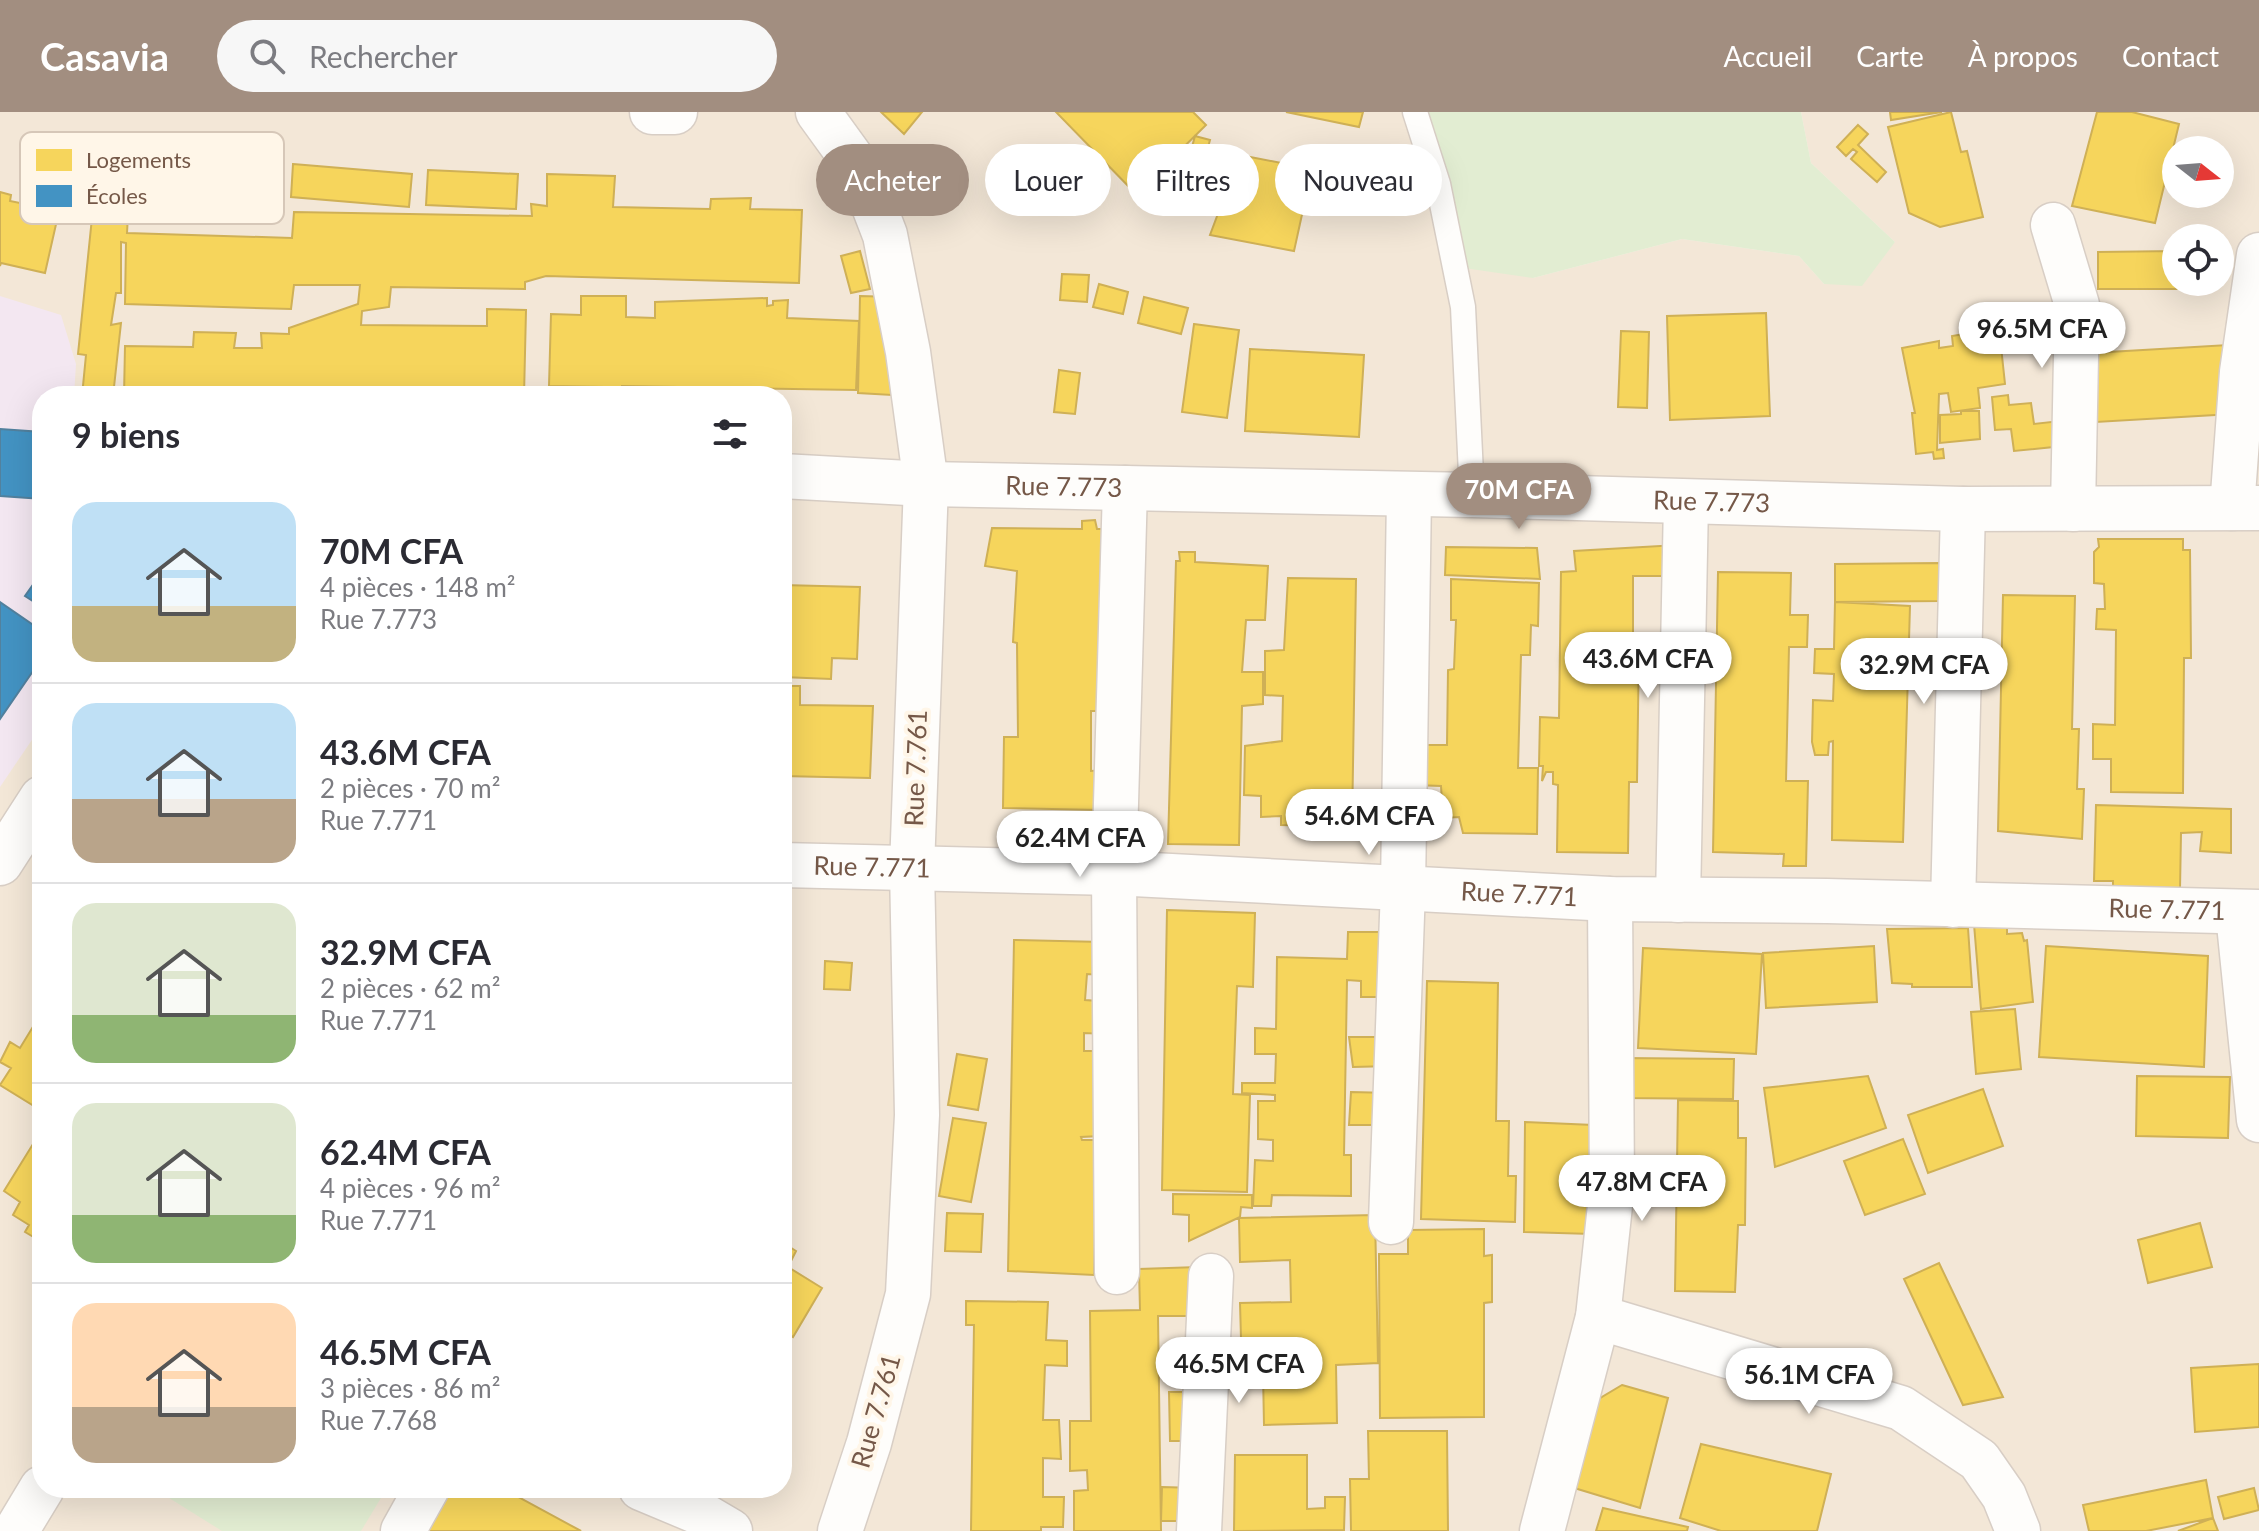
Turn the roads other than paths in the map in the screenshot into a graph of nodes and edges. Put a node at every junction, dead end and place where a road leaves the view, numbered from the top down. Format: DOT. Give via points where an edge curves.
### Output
graph roads {
  1 [pos="652,112"];
  2 [pos="675,112"];
  3 [pos="818,112"];
  4 [pos="1415,112"];
  5 [pos="2053,225"];
  6 [pos="2259,255"];
  7 [pos="792,477"];
  8 [pos="926,484"];
  9 [pos="1125,488"];
  10 [pos="1409,495"];
  11 [pos="1472,495"];
  12 [pos="1686,502"];
  13 [pos="2245,508"];
  14 [pos="1963,509"];
  15 [pos="2073,509"];
  16 [pos="32,813"];
  17 [pos="0,863"];
  18 [pos="792,865"];
  19 [pos="912,868"];
  20 [pos="1114,873"];
  21 [pos="1403,888"];
  22 [pos="1610,899"];
  23 [pos="1678,900"];
  24 [pos="1953,905"];
  25 [pos="2248,913"];
  26 [pos="2259,1120"];
  27 [pos="1391,1222"];
  28 [pos="1117,1272"];
  29 [pos="1211,1276"];
  30 [pos="1598,1317"];
  31 [pos="36,1498"];
  32 [pos="421,1498"];
  33 [pos="665,1498"];
  34 [pos="16,1531"];
  35 [pos="403,1531"];
  36 [pos="730,1531"];
  37 [pos="840,1531"];
  38 [pos="1199,1531"];
  39 [pos="1542,1531"];
  40 [pos="2018,1531"];
  1 -- 2 [label="street"];
  3 -- 8 [label="street, Rue 7.761" via="860,170 885,235"];
  4 -- 11 [label="lane" via="1438,184 1463,307"];
  5 -- 15 [label="street" via="2077,305"];
  6 -- 13 [label="street" via="2242,372"];
  7 -- 8 [label="street, Rue 7.773"];
  8 -- 9 [label="street, Rue 7.773"];
  8 -- 19 [label="street, Rue 7.761"];
  9 -- 10 [label="street, Rue 7.773"];
  9 -- 20 [label="street"];
  10 -- 11 [label="street, Rue 7.773"];
  10 -- 21 [label="street"];
  11 -- 12 [label="street, Rue 7.773"];
  12 -- 14 [label="street, Rue 7.773"];
  12 -- 23 [label="street"];
  13 -- 15 [label="street, Rue 7.773"];
  14 -- 15 [label="street, Rue 7.773"];
  14 -- 24 [label="street"];
  16 -- 17 [label="street"];
  18 -- 19 [label="street, Rue 7.771"];
  19 -- 20 [label="street, Rue 7.771"];
  19 -- 37 [label="street, Rue 7.761" via="917,1115 908,1294"];
  20 -- 21 [label="street, Rue 7.771"];
  20 -- 28 [label="street"];
  21 -- 22 [label="street, Rue 7.771"];
  21 -- 27 [label="street"];
  22 -- 23 [label="street, Rue 7.771"];
  22 -- 30 [label="street" via="1612,1187"];
  23 -- 24 [label="street, Rue 7.771"];
  24 -- 25 [label="street, Rue 7.771"];
  25 -- 26 [label="street"];
  29 -- 38 [label="street"];
  30 -- 39 [label="street"];
  30 -- 40 [label="street" via="1901,1408 1979,1460 2004,1496"];
  31 -- 34 [label="street"];
  32 -- 35 [label="street"];
  33 -- 36 [label="street"];
}
